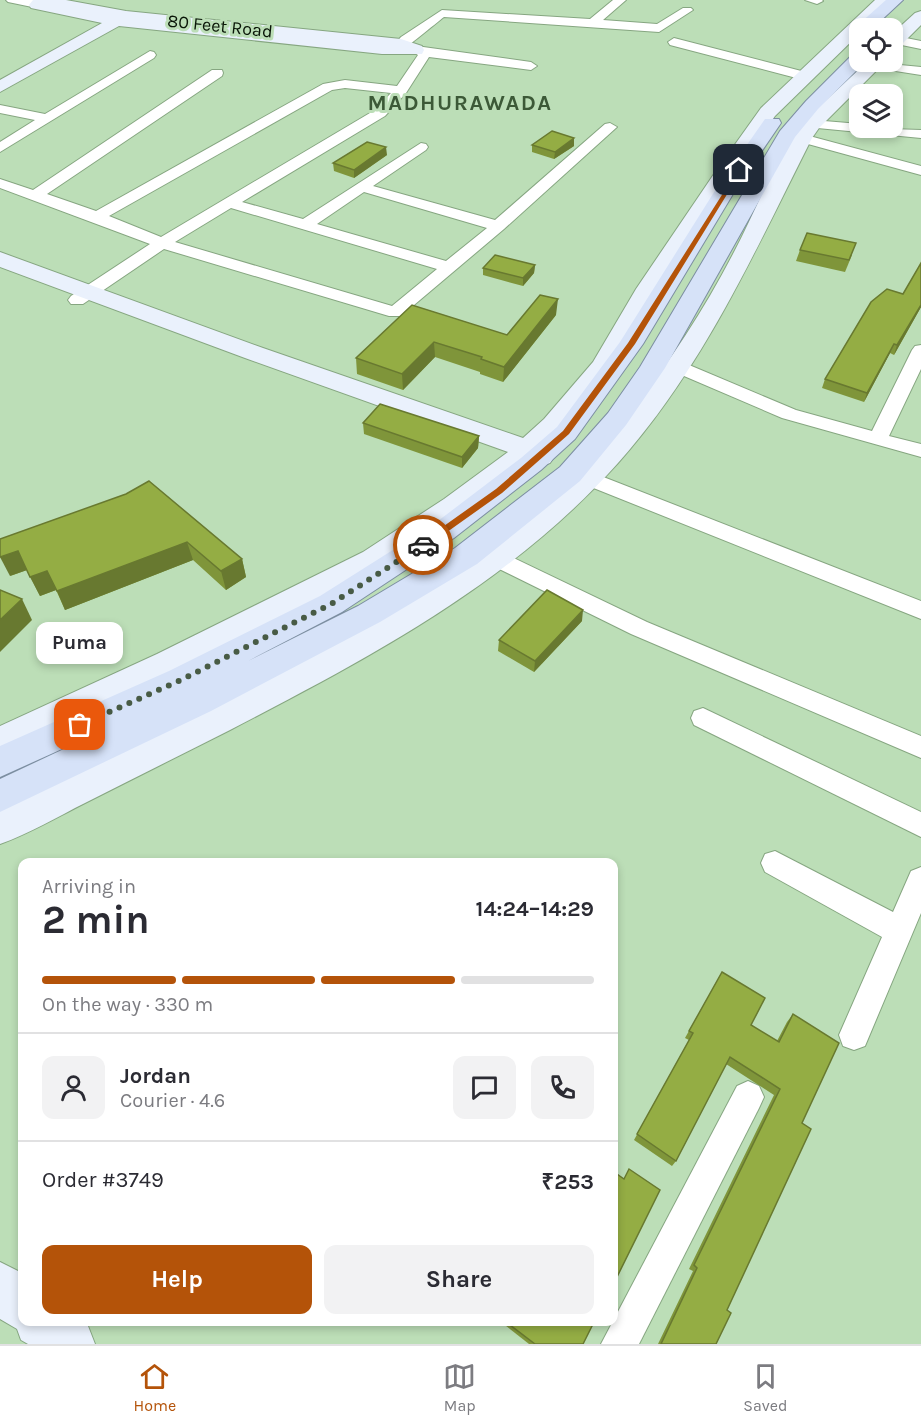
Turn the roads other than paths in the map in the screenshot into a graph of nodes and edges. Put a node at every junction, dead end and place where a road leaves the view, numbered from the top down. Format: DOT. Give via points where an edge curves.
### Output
graph roads {
  1 [pos="12,0"];
  2 [pos="462,0"];
  3 [pos="620,0"];
  4 [pos="884,0"];
  5 [pos="895,0"];
  6 [pos="918,0"];
  7 [pos="42,2"];
  8 [pos="532,6"];
  9 [pos="687,10"];
  10 [pos="442,13"];
  11 [pos="116,18"];
  12 [pos="515,18"];
  13 [pos="875,18"];
  14 [pos="903,21"];
  15 [pos="918,22"];
  16 [pos="593,23"];
  17 [pos="903,31"];
  18 [pos="903,40"];
  19 [pos="674,42"];
  20 [pos="849,44"];
  21 [pos="921,45"];
  22 [pos="410,49"];
  23 [pos="150,55"];
  24 [pos="531,66"];
  25 [pos="903,68"];
  26 [pos="856,72"];
  27 [pos="860,72"];
  28 [pos="921,72"];
  29 [pos="217,74"];
  30 [pos="804,76"];
  31 [pos="0,79"];
  32 [pos="0,87"];
  33 [pos="401,90"];
  34 [pos="0,109"];
  35 [pos="46,120"];
  36 [pos="610,128"];
  37 [pos="918,130"];
  38 [pos="807,131"];
  39 [pos="421,147"];
  40 [pos="0,148"];
  41 [pos="921,171"];
  42 [pos="0,183"];
  43 [pos="362,187"];
  44 [pos="34,196"];
  45 [pos="230,203"];
  46 [pos="97,217"];
  47 [pos="305,225"];
  48 [pos="498,226"];
  49 [pos="162,243"];
  50 [pos="0,259"];
  51 [pos="448,267"];
  52 [pos="0,271"];
  53 [pos="83,297"];
  54 [pos="921,350"];
  55 [pos="676,366"];
  56 [pos="878,439"];
  57 [pos="921,451"];
  58 [pos="529,457"];
  59 [pos="588,478"];
  60 [pos="497,558"];
  61 [pos="921,610"];
  62 [pos="703,718"];
  63 [pos="0,742"];
  64 [pos="921,747"];
  65 [pos="0,762"];
  66 [pos="0,796"];
  67 [pos="921,825"];
  68 [pos="0,828"];
  69 [pos="776,863"];
  70 [pos="921,880"];
  71 [pos="898,931"];
  72 [pos="854,1035"];
  73 [pos="748,1097"];
  74 [pos="0,1286"];
  75 [pos="18,1302"];
  76 [pos="45,1326"];
  77 [pos="70,1344"];
  78 [pos="620,1344"];
  1 -- 7 [label="street"];
  2 -- 10 [label="street"];
  3 -- 16 [label="street"];
  4 -- 30 [label="street"];
  5 -- 13 [label="main road"];
  6 -- 14 [label="main road"];
  7 -- 11 [label="street"];
  8 -- 12 [label="street"];
  9 -- 16 [label="street" via="659,28"];
  10 -- 12 [label="street"];
  10 -- 22 [label="street"];
  11 -- 22 [label="street"];
  11 -- 31 [label="street"];
  11 -- 32 [label="street"];
  12 -- 16 [label="street"];
  15 -- 17 [label="street"];
  18 -- 21 [label="street"];
  19 -- 30 [label="street"];
  20 -- 58 [label="main road" via="788,102 764,132 631,344 566,433"];
  22 -- 24 [label="street"];
  22 -- 33 [label="street"];
  23 -- 35 [label="street"];
  25 -- 28 [label="street"];
  26 -- 66 [label="main road" via="812,105 787,135 652,368 617,419 570,474 465,556 369,614"];
  27 -- 38 [label="street"];
  29 -- 44 [label="street"];
  30 -- 58 [label="street" via="768,112 648,289 603,365"];
  33 -- 45 [label="street" via="380,113"];
  33 -- 46 [label="street" via="345,84 328,87"];
  34 -- 35 [label="street"];
  35 -- 40 [label="street"];
  36 -- 48 [label="street"];
  37 -- 38 [label="street"];
  38 -- 41 [label="street"];
  38 -- 55 [label="street" via="722,295"];
  39 -- 43 [label="street"];
  42 -- 44 [label="street"];
  43 -- 47 [label="street"];
  43 -- 48 [label="street"];
  44 -- 46 [label="street"];
  45 -- 47 [label="street"];
  45 -- 49 [label="street"];
  46 -- 49 [label="street"];
  47 -- 51 [label="street"];
  48 -- 51 [label="street"];
  49 -- 51 [label="street" via="394,312"];
  49 -- 53 [label="street"];
  50 -- 53 [label="street"];
  52 -- 53 [label="street"];
  53 -- 58 [label="street" via="231,358"];
  54 -- 56 [label="street"];
  55 -- 56 [label="street" via="789,414"];
  55 -- 59 [label="street"];
  56 -- 57 [label="street"];
  58 -- 63 [label="street" via="374,560"];
  58 -- 65 [label="main road" via="444,531 331,604 181,680"];
  59 -- 60 [label="street" via="552,516"];
  59 -- 61 [label="street"];
  60 -- 64 [label="street" via="649,632"];
  60 -- 68 [label="street" via="398,626"];
  62 -- 67 [label="street"];
  69 -- 71 [label="street"];
  70 -- 71 [label="street"];
  71 -- 72 [label="street"];
  73 -- 78 [label="street"];
  74 -- 75 [label="street"];
  76 -- 77 [label="street"];
}
